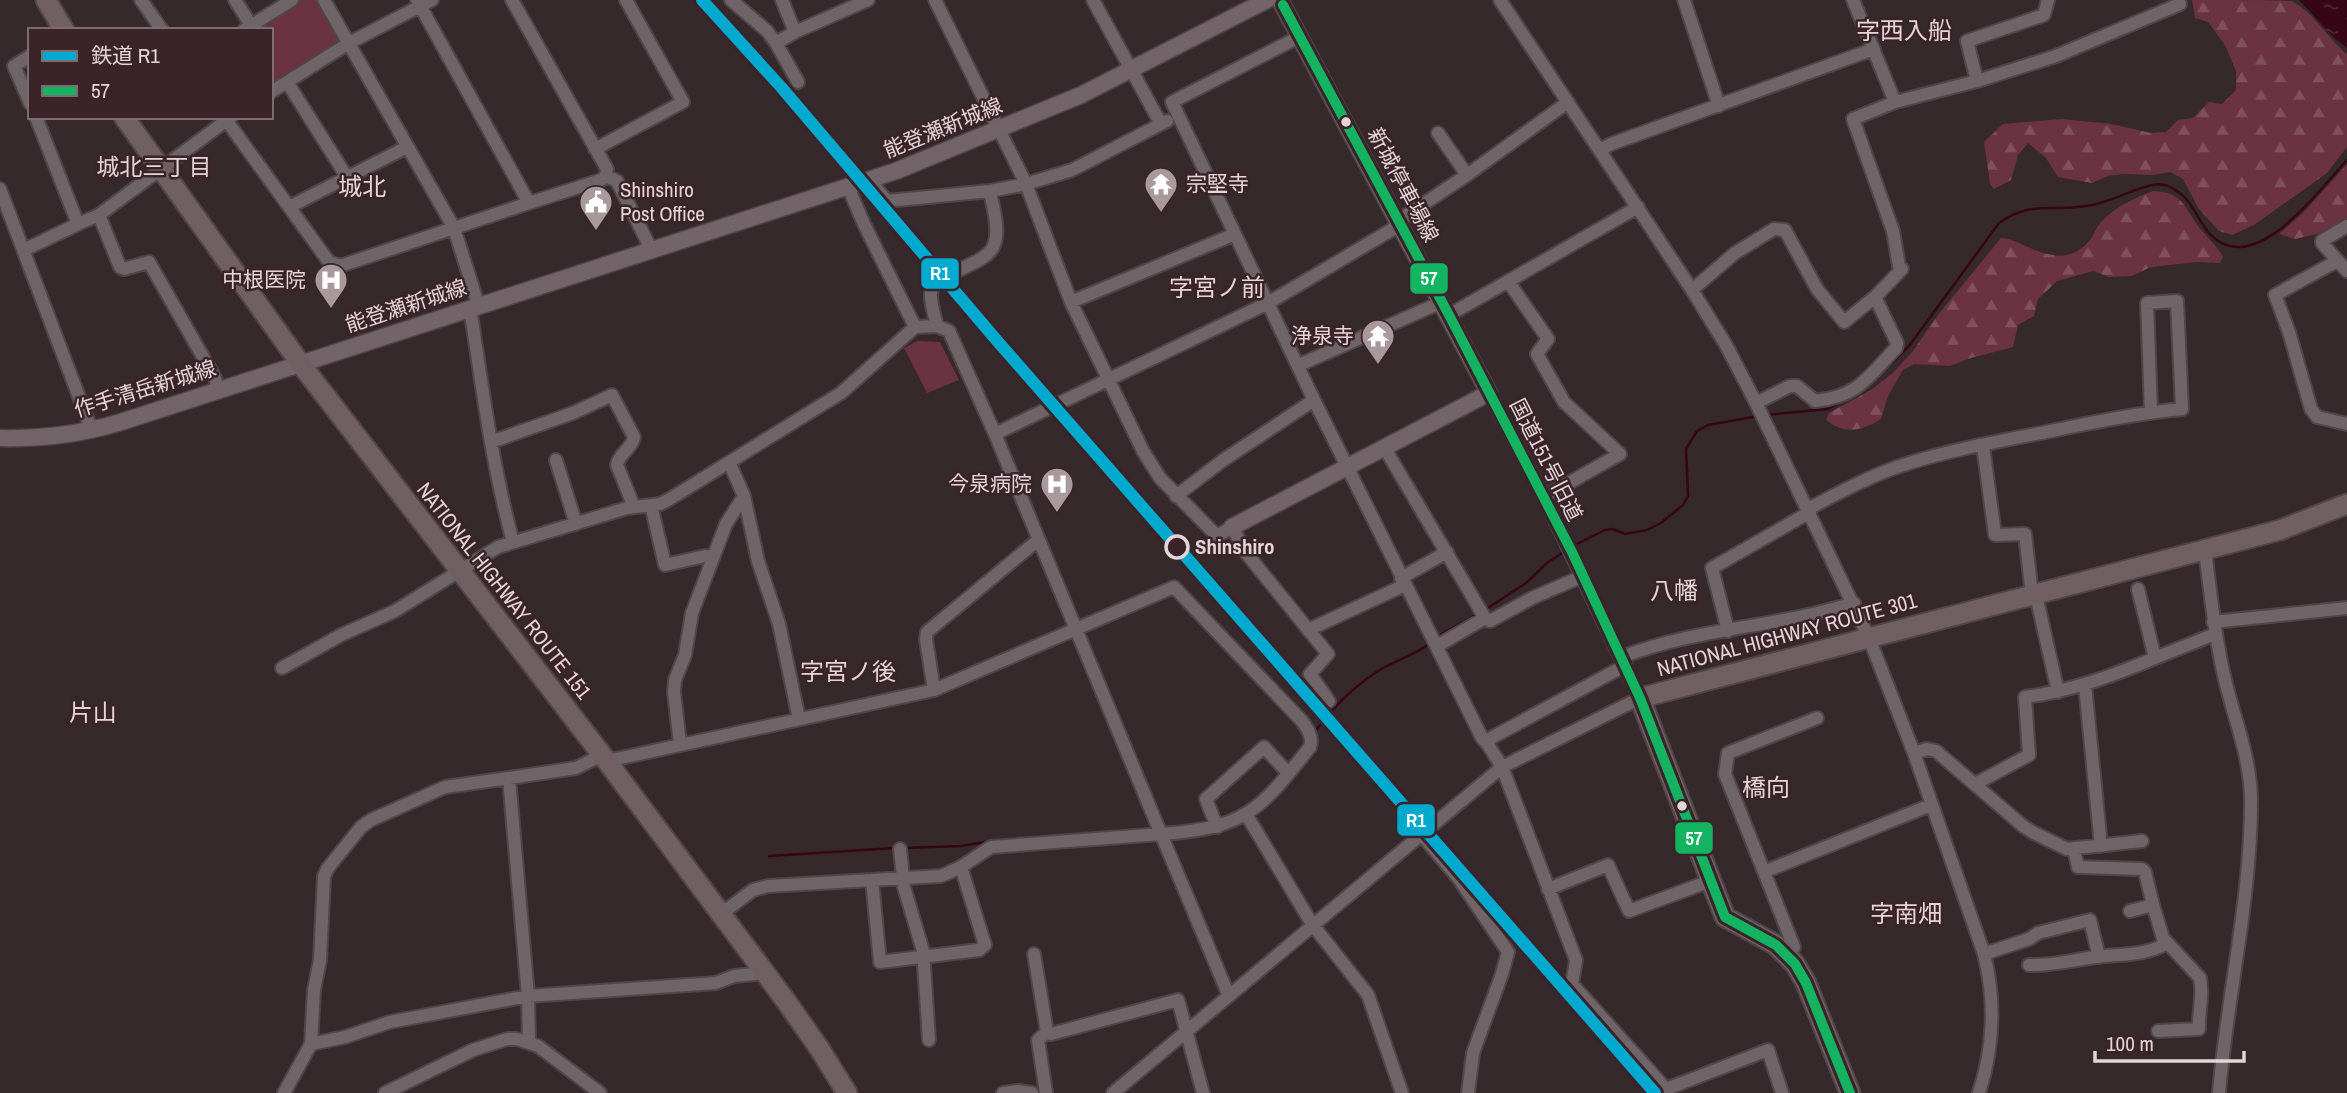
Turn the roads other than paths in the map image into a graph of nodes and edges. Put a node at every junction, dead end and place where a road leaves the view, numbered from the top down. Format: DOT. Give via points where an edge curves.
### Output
graph roads {
  1 [pos="46,0"];
  2 [pos="141,0"];
  3 [pos="235,0"];
  4 [pos="292,0"];
  5 [pos="324,0"];
  6 [pos="512,0"];
  7 [pos="626,0"];
  8 [pos="731,0"];
  9 [pos="782,0"];
  10 [pos="935,0"];
  11 [pos="1093,0"];
  12 [pos="1267,0"];
  13 [pos="1280,0"];
  14 [pos="1500,0"];
  15 [pos="1684,0"];
  16 [pos="1853,0"];
  17 [pos="2048,0"];
  18 [pos="866,1"];
  19 [pos="423,2"];
  20 [pos="2180,4"];
  21 [pos="63,28"];
  22 [pos="161,28"];
  23 [pos="247,28"];
  24 [pos="795,32"];
  25 [pos="1299,37"];
  26 [pos="349,43"];
  27 [pos="776,43"];
  28 [pos="1874,49"];
  29 [pos="28,57"];
  30 [pos="1130,70"];
  31 [pos="1977,81"];
  32 [pos="287,82"];
  33 [pos="798,82"];
  34 [pos="273,91"];
  35 [pos="28,98"];
  36 [pos="1568,102"];
  37 [pos="1895,102"];
  38 [pos="1719,106"];
  39 [pos="1177,116"];
  40 [pos="37,119"];
  41 [pos="125,119"];
  42 [pos="226,119"];
  43 [pos="228,119"];
  44 [pos="1161,124"];
  45 [pos="1000,129"];
  46 [pos="1438,133"];
  47 [pos="407,147"];
  48 [pos="595,149"];
  49 [pos="1600,150"];
  50 [pos="160,170"];
  51 [pos="1467,175"];
  52 [pos="606,176"];
  53 [pos="347,177"];
  54 [pos="869,180"];
  55 [pos="1026,184"];
  56 [pos="848,187"];
  57 [pos="0,189"];
  58 [pos="990,191"];
  59 [pos="529,204"];
  60 [pos="289,207"];
  61 [pos="1638,207"];
  62 [pos="99,215"];
  63 [pos="1398,221"];
  64 [pos="78,224"];
  65 [pos="2347,226"];
  66 [pos="454,229"];
  67 [pos="1235,234"];
  68 [pos="651,249"];
  69 [pos="24,250"];
  70 [pos="2337,261"];
  71 [pos="2347,271"];
  72 [pos="1508,281"];
  73 [pos="1692,290"];
  74 [pos="1875,297"];
  75 [pos="1071,302"];
  76 [pos="1268,303"];
  77 [pos="474,306"];
  78 [pos="1445,308"];
  79 [pos="937,326"];
  80 [pos="915,327"];
  81 [pos="300,363"];
  82 [pos="1299,365"];
  83 [pos="1107,381"];
  84 [pos="218,389"];
  85 [pos="1489,393"];
  86 [pos="1314,400"];
  87 [pos="1758,406"];
  88 [pos="2151,411"];
  89 [pos="2347,424"];
  90 [pos="92,431"];
  91 [pos="995,434"];
  92 [pos="0,438"];
  93 [pos="491,442"];
  94 [pos="1983,446"];
  95 [pos="1384,447"];
  96 [pos="556,460"];
  97 [pos="729,462"];
  98 [pos="1347,467"];
  99 [pos="744,496"];
  100 [pos="1176,496"];
  101 [pos="1545,496"];
  102 [pos="2347,504"];
  103 [pos="651,505"];
  104 [pos="634,507"];
  105 [pos="1809,510"];
  106 [pos="576,524"];
  107 [pos="1232,527"];
  108 [pos="1038,540"];
  109 [pos="513,542"];
  110 [pos="2205,550"];
  111 [pos="1447,552"];
  112 [pos="712,557"];
  113 [pos="460,573"];
  114 [pos="1583,576"];
  115 [pos="1403,581"];
  116 [pos="2138,589"];
  117 [pos="2034,593"];
  118 [pos="1854,603"];
  119 [pos="2347,608"];
  120 [pos="1483,614"];
  121 [pos="2214,628"];
  122 [pos="1076,630"];
  123 [pos="1308,631"];
  124 [pos="1728,631"];
  125 [pos="1869,638"];
  126 [pos="1434,642"];
  127 [pos="2155,658"];
  128 [pos="1624,661"];
  129 [pos="282,668"];
  130 [pos="2084,685"];
  131 [pos="934,690"];
  132 [pos="2059,692"];
  133 [pos="1640,698"];
  134 [pos="1329,701"];
  135 [pos="1817,718"];
  136 [pos="799,719"];
  137 [pos="1488,743"];
  138 [pos="680,744"];
  139 [pos="1914,753"];
  140 [pos="605,760"];
  141 [pos="1502,767"];
  142 [pos="1286,771"];
  143 [pos="509,778"];
  144 [pos="1975,784"];
  145 [pos="1931,805"];
  146 [pos="1246,814"];
  147 [pos="1215,823"];
  148 [pos="1159,830"];
  149 [pos="1422,835"];
  150 [pos="2141,841"];
  151 [pos="2101,846"];
  152 [pos="900,849"];
  153 [pos="2074,849"];
  154 [pos="961,867"];
  155 [pos="1766,872"];
  156 [pos="902,879"];
  157 [pos="872,880"];
  158 [pos="1710,881"];
  159 [pos="1548,889"];
  160 [pos="2153,905"];
  161 [pos="2130,911"];
  162 [pos="721,914"];
  163 [pos="1312,924"];
  164 [pos="2167,943"];
  165 [pos="1034,954"];
  166 [pos="1787,954"];
  167 [pos="1984,954"];
  168 [pos="923,957"];
  169 [pos="2099,957"];
  170 [pos="2029,965"];
  171 [pos="761,968"];
  172 [pos="528,996"];
  173 [pos="1228,996"];
  174 [pos="2158,1031"];
  175 [pos="1047,1032"];
  176 [pos="1187,1032"];
  177 [pos="929,1040"];
  178 [pos="529,1042"];
  179 [pos="312,1044"];
  180 [pos="284,1093"];
  181 [pos="385,1093"];
  182 [pos="600,1093"];
  183 [pos="847,1093"];
  184 [pos="1003,1093"];
  185 [pos="1032,1093"];
  186 [pos="1046,1093"];
  187 [pos="1113,1093"];
  188 [pos="1203,1093"];
  189 [pos="1402,1093"];
  190 [pos="1468,1093"];
  191 [pos="1782,1093"];
  192 [pos="1850,1093"];
  193 [pos="1979,1093"];
  194 [pos="2218,1093"];
  1 -- 21 [label="highway"];
  2 -- 22 [label="street"];
  3 -- 23 [label="street"];
  4 -- 23 [label="street"];
  5 -- 26 [label="street"];
  6 -- 48 [label="street"];
  7 -- 48 [label="street" via="683,102"];
  8 -- 27 [label="street"];
  9 -- 24 [label="street"];
  10 -- 45 [label="street"];
  11 -- 30 [label="street"];
  12 -- 30 [label="main road, 能登瀬新城線"];
  13 -- 25 [label="main road, 新城停車場線"];
  14 -- 36 [label="street"];
  15 -- 38 [label="street"];
  16 -- 28 [label="street"];
  17 -- 31 [label="street" via="2044,15 1967,41"];
  18 -- 24 [label="street"];
  19 -- 26 [label="street"];
  19 -- 59 [label="street"];
  20 -- 31 [label="street" via="2056,56"];
  24 -- 27 [label="street"];
  25 -- 39 [label="street" via="1172,102"];
  25 -- 63 [label="main road, 新城停車場線"];
  26 -- 32 [label="street"];
  26 -- 47 [label="street"];
  27 -- 33 [label="street"];
  28 -- 37 [label="street"];
  28 -- 38 [label="street"];
  29 -- 35 [label="street" via="14,66"];
  30 -- 44 [label="street"];
  30 -- 45 [label="main road, 能登瀬新城線"];
  31 -- 37 [label="street"];
  32 -- 34 [label="street"];
  32 -- 53 [label="street"];
  36 -- 49 [label="street"];
  36 -- 51 [label="street"];
  37 -- 74 [label="street" via="1853,119 1902,269"];
  38 -- 49 [label="street"];
  39 -- 44 [label="street"];
  39 -- 67 [label="street"];
  40 -- 64 [label="street"];
  41 -- 50 [label="highway, NATIONAL HIGHWAY ROUTE 151"];
  42 -- 50 [label="street"];
  43 -- 60 [label="street"];
  44 -- 55 [label="street" via="1072,170"];
  45 -- 54 [label="main road, 能登瀬新城線"];
  45 -- 55 [label="street"];
  46 -- 51 [label="street"];
  47 -- 53 [label="street"];
  47 -- 66 [label="street"];
  48 -- 52 [label="street" via="607,169"];
  49 -- 61 [label="street"];
  50 -- 62 [label="street"];
  50 -- 81 [label="highway, NATIONAL HIGHWAY ROUTE 151"];
  51 -- 63 [label="street"];
  52 -- 59 [label="street"];
  52 -- 68 [label="street" via="617,181"];
  53 -- 60 [label="street"];
  54 -- 56 [label="main road, 能登瀬新城線"];
  54 -- 58 [label="street" via="887,201"];
  55 -- 58 [label="street"];
  55 -- 75 [label="street"];
  56 -- 68 [label="main road, 能登瀬新城線"];
  56 -- 80 [label="street"];
  57 -- 69 [label="street"];
  58 -- 79 [label="street" via="997,236 993,249 932,288"];
  59 -- 66 [label="street"];
  60 -- 66 [label="street" via="329,262 340,266"];
  61 -- 72 [label="street"];
  61 -- 73 [label="street"];
  62 -- 64 [label="street"];
  62 -- 84 [label="street" via="120,267 149,262"];
  63 -- 76 [label="street" via="1393,229"];
  63 -- 78 [label="main road, 新城停車場線"];
  64 -- 69 [label="street"];
  65 -- 70 [label="street" via="2322,241"];
  66 -- 77 [label="street"];
  67 -- 75 [label="street"];
  67 -- 76 [label="street"];
  68 -- 77 [label="main road, 能登瀬新城線"];
  69 -- 90 [label="street"];
  70 -- 71 [label="street"];
  70 -- 89 [label="street" via="2275,295 2311,409 2317,417"];
  72 -- 78 [label="street"];
  72 -- 101 [label="street" via="1548,339 1537,354 1564,402 1620,454"];
  73 -- 74 [label="street" via="1735,253 1774,229 1785,230 1817,289 1844,322"];
  73 -- 87 [label="street"];
  74 -- 87 [label="street" via="1897,343 1858,388 1834,399 1815,401 1797,386 1790,386"];
  75 -- 83 [label="street"];
  76 -- 82 [label="street"];
  76 -- 83 [label="street"];
  77 -- 81 [label="main road, 能登瀬新城線"];
  77 -- 93 [label="street"];
  78 -- 82 [label="street"];
  78 -- 85 [label="main road, 新城停車場線"];
  79 -- 80 [label="street"];
  79 -- 91 [label="street" via="949,331"];
  80 -- 97 [label="street" via="841,393"];
  81 -- 84 [label="main road, 作手清岳新城線"];
  81 -- 113 [label="highway, NATIONAL HIGHWAY ROUTE 151"];
  82 -- 86 [label="street"];
  83 -- 91 [label="street"];
  83 -- 100 [label="street" via="1147,459"];
  84 -- 90 [label="main road, 作手清岳新城線"];
  85 -- 95 [label="main road"];
  85 -- 101 [label="street, 国道151号旧道"];
  86 -- 98 [label="street"];
  86 -- 100 [label="street"];
  87 -- 105 [label="street"];
  88 -- 88 [label="street" via="2147,303 2177,301 2182,409"];
  88 -- 94 [label="street"];
  90 -- 92 [label="main road, 作手清岳新城線"];
  91 -- 108 [label="street"];
  93 -- 104 [label="street" via="612,394 634,437 617,465"];
  93 -- 109 [label="street"];
  94 -- 105 [label="street" via="1899,467"];
  94 -- 117 [label="street" via="1994,535 2025,534"];
  95 -- 98 [label="main road"];
  95 -- 111 [label="street"];
  96 -- 106 [label="street"];
  97 -- 99 [label="street"];
  97 -- 103 [label="street" via="668,500"];
  98 -- 107 [label="main road"];
  98 -- 115 [label="street"];
  99 -- 112 [label="street"];
  99 -- 136 [label="street"];
  100 -- 107 [label="street" via="1217,536"];
  101 -- 114 [label="street, 国道151号旧道"];
  102 -- 110 [label="highway, NATIONAL HIGHWAY ROUTE 301" via="2280,530"];
  103 -- 104 [label="street"];
  103 -- 112 [label="street" via="665,565"];
  104 -- 106 [label="street"];
  105 -- 118 [label="street"];
  105 -- 124 [label="street" via="1712,568"];
  106 -- 109 [label="street"];
  107 -- 123 [label="street" via="1247,554"];
  108 -- 122 [label="street"];
  108 -- 131 [label="street" via="927,632"];
  109 -- 113 [label="street" via="485,554"];
  110 -- 117 [label="highway, NATIONAL HIGHWAY ROUTE 301"];
  110 -- 121 [label="street"];
  111 -- 115 [label="street"];
  111 -- 120 [label="street"];
  112 -- 138 [label="street" via="675,680"];
  113 -- 129 [label="street"];
  113 -- 140 [label="highway, NATIONAL HIGHWAY ROUTE 151"];
  114 -- 120 [label="street" via="1490,621"];
  114 -- 128 [label="street, 国道151号旧道"];
  115 -- 123 [label="street"];
  115 -- 126 [label="street"];
  116 -- 127 [label="street"];
  117 -- 125 [label="highway, NATIONAL HIGHWAY ROUTE 301"];
  117 -- 132 [label="street"];
  118 -- 124 [label="street"];
  118 -- 125 [label="street"];
  119 -- 121 [label="street"];
  120 -- 126 [label="street"];
  121 -- 127 [label="street"];
  121 -- 194 [label="street" via="2247,764 2251,800 2242,927"];
  122 -- 131 [label="street"];
  122 -- 142 [label="street" via="1174,587 1302,720 1311,736 1310,747"];
  122 -- 148 [label="street"];
  123 -- 134 [label="street" via="1328,654 1310,674"];
  124 -- 128 [label="street" via="1695,636"];
  125 -- 133 [label="highway, NATIONAL HIGHWAY ROUTE 301"];
  125 -- 139 [label="street"];
  126 -- 137 [label="street"];
  127 -- 130 [label="street"];
  128 -- 133 [label="street, 国道151号旧道"];
  128 -- 137 [label="street"];
  130 -- 132 [label="street"];
  130 -- 151 [label="street"];
  131 -- 136 [label="street"];
  132 -- 144 [label="street" via="2025,697 2029,755"];
  133 -- 141 [label="street"];
  133 -- 158 [label="highway, NATIONAL HIGHWAY ROUTE 301"];
  135 -- 155 [label="street" via="1728,753 1725,774"];
  136 -- 138 [label="street"];
  137 -- 141 [label="street"];
  138 -- 140 [label="street"];
  139 -- 144 [label="street" via="1936,751"];
  139 -- 145 [label="street"];
  140 -- 143 [label="street"];
  140 -- 162 [label="highway, NATIONAL HIGHWAY ROUTE 151"];
  141 -- 149 [label="street"];
  141 -- 159 [label="street"];
  142 -- 146 [label="street" via="1275,790"];
  142 -- 147 [label="street" via="1265,747 1206,799"];
  143 -- 172 [label="street"];
  143 -- 179 [label="street" via="445,787 371,820 328,868 313,990"];
  144 -- 153 [label="street" via="2034,833"];
  145 -- 155 [label="street"];
  145 -- 167 [label="street"];
  146 -- 147 [label="street"];
  146 -- 163 [label="street"];
  147 -- 148 [label="street"];
  148 -- 154 [label="street" via="991,847"];
  148 -- 173 [label="street"];
  149 -- 163 [label="street"];
  149 -- 190 [label="street" via="1459,879 1507,952 1473,1053"];
  150 -- 151 [label="street"];
  151 -- 153 [label="street"];
  152 -- 156 [label="street"];
  153 -- 160 [label="street" via="2078,867 2142,869"];
  154 -- 156 [label="street" via="941,876"];
  154 -- 168 [label="street" via="985,945 979,950"];
  155 -- 166 [label="street" via="1794,947"];
  156 -- 157 [label="street"];
  156 -- 168 [label="street"];
  157 -- 162 [label="street" via="768,886 754,890"];
  157 -- 168 [label="street" via="880,962"];
  158 -- 159 [label="street" via="1629,911 1608,865"];
  158 -- 166 [label="highway, NATIONAL HIGHWAY ROUTE 301" via="1725,917"];
  159 -- 191 [label="street" via="1576,960 1572,984 1666,1089 1768,1050"];
  160 -- 161 [label="street"];
  160 -- 164 [label="street"];
  162 -- 171 [label="highway, NATIONAL HIGHWAY ROUTE 151"];
  163 -- 173 [label="street"];
  163 -- 189 [label="street" via="1368,995"];
  164 -- 169 [label="street" via="2128,955"];
  164 -- 174 [label="street" via="2200,978 2199,1029"];
  165 -- 175 [label="street"];
  166 -- 192 [label="highway, NATIONAL HIGHWAY ROUTE 301" via="1806,983"];
  167 -- 169 [label="street" via="2038,933 2090,920"];
  167 -- 193 [label="street" via="1994,1017"];
  168 -- 177 [label="street"];
  169 -- 170 [label="street"];
  171 -- 172 [label="street" via="755,974 716,983"];
  171 -- 183 [label="highway, NATIONAL HIGHWAY ROUTE 151"];
  172 -- 178 [label="street"];
  172 -- 179 [label="street" via="390,1022"];
  173 -- 176 [label="street"];
  175 -- 176 [label="street" via="1178,1000"];
  175 -- 186 [label="street" via="1038,1041"];
  176 -- 187 [label="street"];
  176 -- 188 [label="street"];
  178 -- 181 [label="street" via="494,1042"];
  178 -- 182 [label="street"];
  179 -- 180 [label="street"];
  184 -- 185 [label="street"];
}
